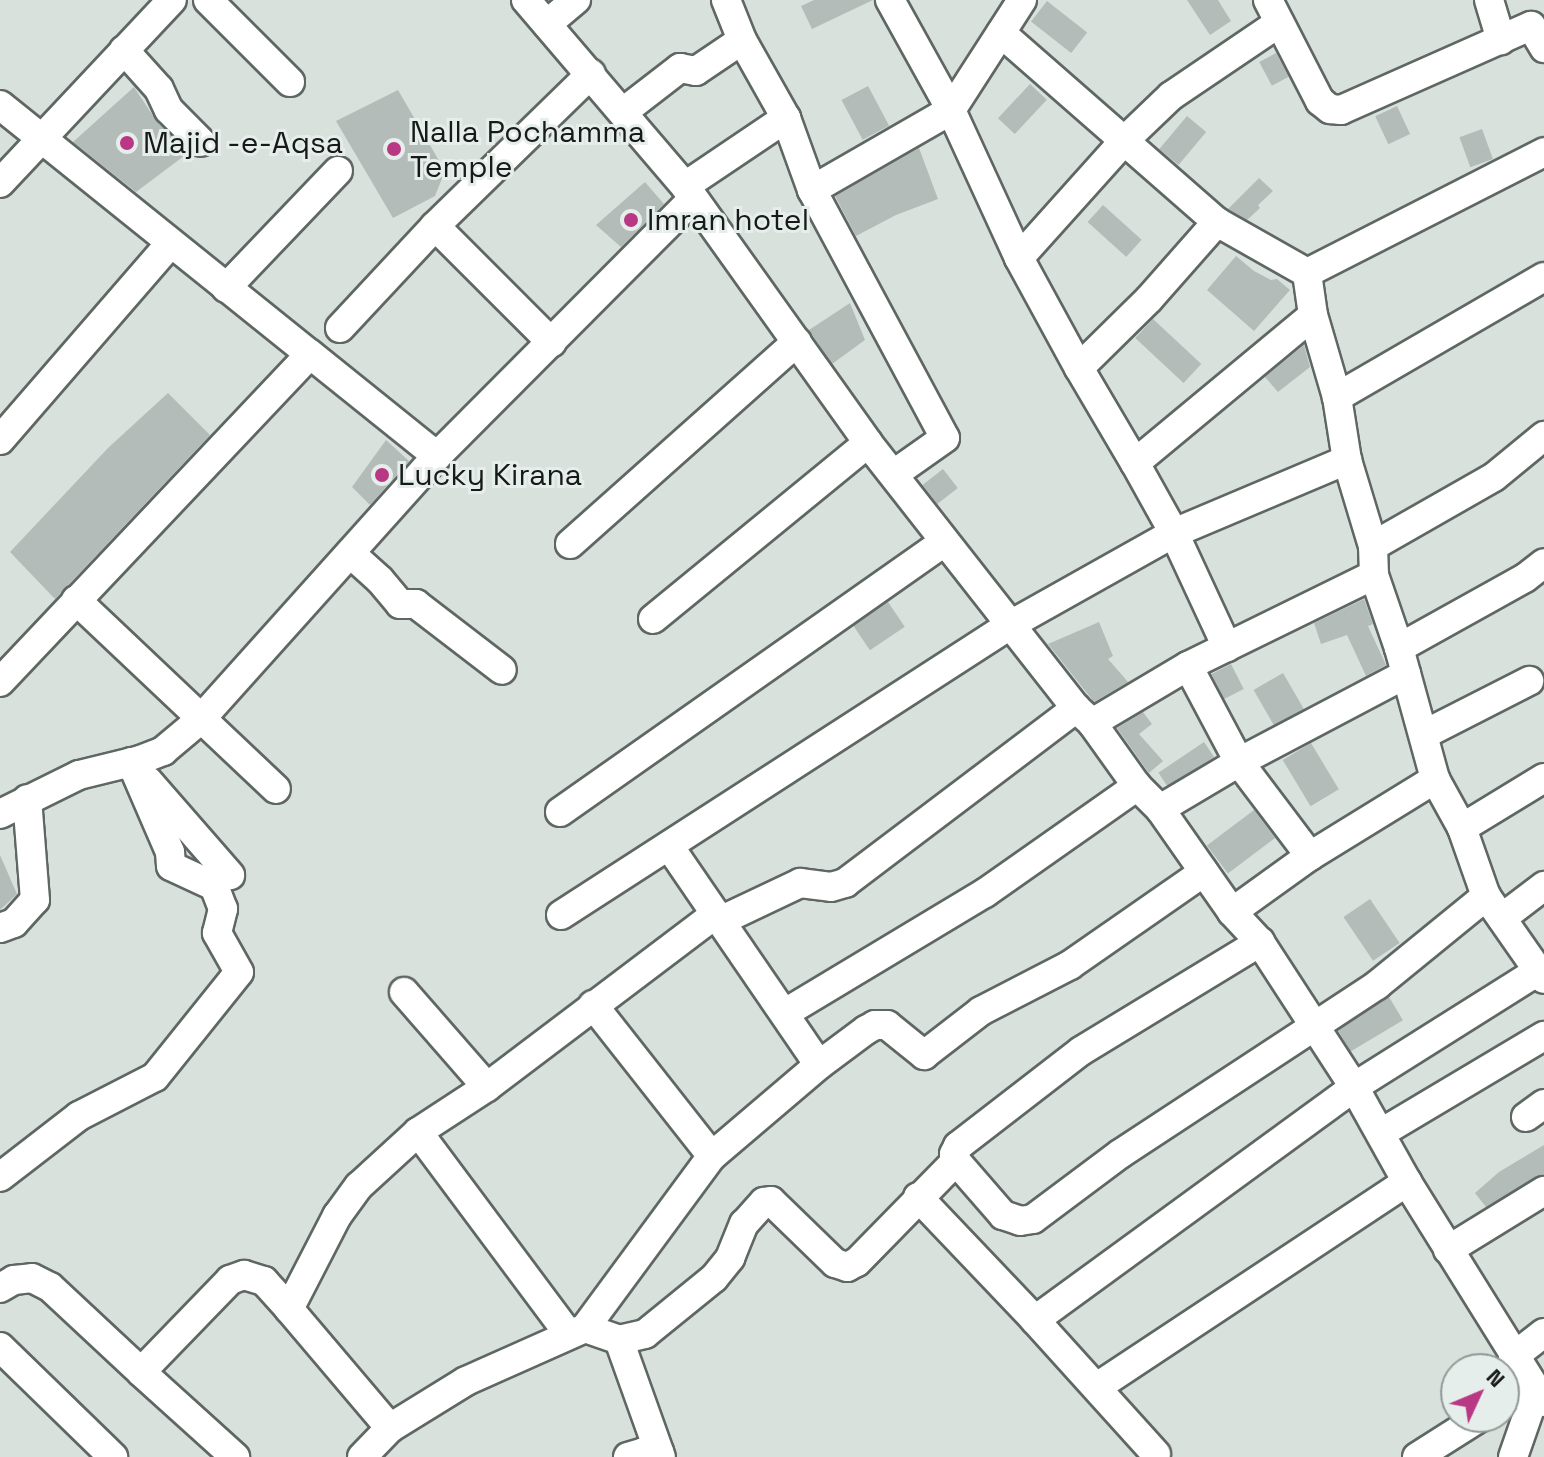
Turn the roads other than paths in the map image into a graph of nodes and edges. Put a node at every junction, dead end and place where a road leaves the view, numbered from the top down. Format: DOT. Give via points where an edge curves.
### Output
graph roads {
  1 [pos="208,0"];
  2 [pos="526,0"];
  3 [pos="576,0"];
  4 [pos="726,0"];
  5 [pos="890,0"];
  6 [pos="1022,0"];
  7 [pos="1489,0"];
  8 [pos="158,5"];
  9 [pos="1277,8"];
  10 [pos="547,24"];
  11 [pos="1540,31"];
  12 [pos="1001,33"];
  13 [pos="742,40"];
  14 [pos="1501,40"];
  15 [pos="124,50"];
  16 [pos="591,74"];
  17 [pos="290,82"];
  18 [pos="0,105"];
  19 [pos="951,110"];
  20 [pos="623,112"];
  21 [pos="786,118"];
  22 [pos="40,140"];
  23 [pos="1124,141"];
  24 [pos="201,142"];
  25 [pos="1544,152"];
  26 [pos="338,171"];
  27 [pos="0,183"];
  28 [pos="812,190"];
  29 [pos="689,192"];
  30 [pos="1217,222"];
  31 [pos="435,226"];
  32 [pos="170,244"];
  33 [pos="1019,258"];
  34 [pos="1307,273"];
  35 [pos="1544,277"];
  36 [pos="226,288"];
  37 [pos="1313,315"];
  38 [pos="340,328"];
  39 [pos="797,342"];
  40 [pos="552,343"];
  41 [pos="310,354"];
  42 [pos="1079,368"];
  43 [pos="1337,397"];
  44 [pos="1544,436"];
  45 [pos="0,440"];
  46 [pos="868,443"];
  47 [pos="437,456"];
  48 [pos="1347,460"];
  49 [pos="1135,463"];
  50 [pos="894,474"];
  51 [pos="1174,533"];
  52 [pos="944,542"];
  53 [pos="570,544"];
  54 [pos="1373,546"];
  55 [pos="350,553"];
  56 [pos="1544,563"];
  57 [pos="1374,575"];
  58 [pos="76,600"];
  59 [pos="653,619"];
  60 [pos="1010,625"];
  61 [pos="1227,647"];
  62 [pos="1402,661"];
  63 [pos="1188,666"];
  64 [pos="502,670"];
  65 [pos="1529,681"];
  66 [pos="0,682"];
  67 [pos="1084,716"];
  68 [pos="200,720"];
  69 [pos="1425,734"];
  70 [pos="131,762"];
  71 [pos="1239,762"];
  72 [pos="1544,778"];
  73 [pos="1435,779"];
  74 [pos="1137,786"];
  75 [pos="276,789"];
  76 [pos="27,799"];
  77 [pos="1160,809"];
  78 [pos="560,812"];
  79 [pos="0,814"];
  80 [pos="1462,828"];
  81 [pos="669,846"];
  82 [pos="1310,856"];
  83 [pos="1204,872"];
  84 [pos="230,875"];
  85 [pos="1544,886"];
  86 [pos="1494,907"];
  87 [pos="1232,912"];
  88 [pos="561,915"];
  89 [pos="718,918"];
  90 [pos="0,928"];
  91 [pos="1260,942"];
  92 [pos="1541,975"];
  93 [pos="404,992"];
  94 [pos="593,1005"];
  95 [pos="785,1013"];
  96 [pos="1315,1028"];
  97 [pos="1544,1036"];
  98 [pos="819,1065"];
  99 [pos="487,1087"];
  100 [pos="1354,1087"];
  101 [pos="418,1132"];
  102 [pos="1381,1133"];
  103 [pos="712,1156"];
  104 [pos="956,1161"];
  105 [pos="0,1177"];
  106 [pos="1407,1182"];
  107 [pos="1544,1191"];
  108 [pos="918,1197"];
  109 [pos="1448,1250"];
  110 [pos="0,1288"];
  111 [pos="289,1309"];
  112 [pos="1035,1320"];
  113 [pos="577,1330"];
  114 [pos="1544,1333"];
  115 [pos="619,1340"];
  116 [pos="1511,1353"];
  117 [pos="1518,1353"];
  118 [pos="6,1363"];
  119 [pos="1520,1367"];
  120 [pos="141,1372"];
  121 [pos="1097,1387"];
  122 [pos="1537,1392"];
  123 [pos="390,1428"];
  124 [pos="1455,1433"];
  125 [pos="1156,1454"];
  126 [pos="660,1455"];
  127 [pos="113,1457"];
  128 [pos="235,1457"];
  129 [pos="362,1457"];
  130 [pos="628,1457"];
  131 [pos="1417,1457"];
  132 [pos="1513,1457"];
  1 -- 17 [label="street"];
  2 -- 10 [label="street"];
  3 -- 10 [label="street"];
  4 -- 13 [label="street"];
  5 -- 19 [label="street"];
  6 -- 12 [label="street"];
  7 -- 14 [label="street"];
  8 -- 15 [label="street"];
  9 -- 14 [label="street" via="1320,101 1330,109 1341,110"];
  9 -- 23 [label="street"];
  10 -- 16 [label="street"];
  11 -- 14 [label="street"];
  12 -- 19 [label="street"];
  12 -- 23 [label="street"];
  13 -- 20 [label="street" via="696,71 680,68"];
  13 -- 21 [label="street"];
  15 -- 22 [label="street"];
  15 -- 24 [label="street" via="159,89 169,110"];
  16 -- 20 [label="street"];
  16 -- 31 [label="street"];
  18 -- 22 [label="street"];
  19 -- 28 [label="street"];
  19 -- 33 [label="street"];
  20 -- 29 [label="street"];
  21 -- 28 [label="street"];
  21 -- 29 [label="street"];
  22 -- 27 [label="street"];
  22 -- 32 [label="street"];
  23 -- 30 [label="street"];
  23 -- 33 [label="street"];
  25 -- 34 [label="street"];
  26 -- 36 [label="street"];
  28 -- 50 [label="street" via="945,438"];
  29 -- 39 [label="street"];
  29 -- 40 [label="street"];
  30 -- 34 [label="street"];
  30 -- 42 [label="street"];
  31 -- 38 [label="street"];
  31 -- 40 [label="street"];
  32 -- 36 [label="street"];
  32 -- 45 [label="street"];
  33 -- 42 [label="street"];
  34 -- 37 [label="street"];
  35 -- 43 [label="street"];
  36 -- 41 [label="street"];
  37 -- 43 [label="street"];
  37 -- 49 [label="street"];
  39 -- 46 [label="street"];
  39 -- 53 [label="street"];
  40 -- 47 [label="street"];
  41 -- 47 [label="street"];
  41 -- 58 [label="street"];
  42 -- 49 [label="street"];
  43 -- 48 [label="street"];
  44 -- 54 [label="street" via="1494,477"];
  46 -- 50 [label="street"];
  46 -- 59 [label="street"];
  47 -- 55 [label="street"];
  48 -- 51 [label="street"];
  48 -- 54 [label="street"];
  49 -- 51 [label="street"];
  50 -- 52 [label="street"];
  51 -- 60 [label="street"];
  51 -- 61 [label="street"];
  52 -- 60 [label="street"];
  52 -- 78 [label="street"];
  54 -- 57 [label="street"];
  55 -- 64 [label="street" via="400,604 416,604"];
  55 -- 68 [label="street"];
  56 -- 62 [label="street"];
  57 -- 61 [label="street"];
  57 -- 62 [label="street"];
  58 -- 66 [label="street"];
  58 -- 68 [label="street"];
  60 -- 67 [label="street"];
  60 -- 81 [label="street"];
  61 -- 63 [label="street"];
  62 -- 69 [label="street"];
  62 -- 71 [label="street"];
  63 -- 67 [label="street"];
  63 -- 71 [label="street"];
  65 -- 69 [label="street"];
  67 -- 74 [label="street"];
  67 -- 89 [label="street" via="845,883 800,883"];
  68 -- 70 [label="street" via="163,751"];
  68 -- 75 [label="street"];
  69 -- 73 [label="street"];
  70 -- 76 [label="street" via="79,775"];
  70 -- 84 [label="street"];
  70 -- 105 [label="street" via="170,852 171,866 214,886 223,909 217,933 239,972 155,1077 79,1116"];
  71 -- 77 [label="street"];
  71 -- 82 [label="street"];
  72 -- 80 [label="street"];
  73 -- 80 [label="street"];
  73 -- 82 [label="street"];
  74 -- 77 [label="street"];
  74 -- 95 [label="street" via="985,893"];
  76 -- 79 [label="street"];
  76 -- 90 [label="street" via="35,900 14,923"];
  77 -- 83 [label="street"];
  80 -- 86 [label="street"];
  81 -- 88 [label="street"];
  81 -- 89 [label="street"];
  82 -- 87 [label="street"];
  83 -- 87 [label="street"];
  83 -- 98 [label="street" via="1070,965 981,1011 924,1055 887,1025 875,1025"];
  85 -- 86 [label="street"];
  86 -- 92 [label="street"];
  86 -- 96 [label="street"];
  87 -- 91 [label="street"];
  89 -- 94 [label="street"];
  89 -- 95 [label="street"];
  91 -- 96 [label="street"];
  91 -- 104 [label="street" via="1081,1051 958,1146"];
  92 -- 100 [label="street"];
  93 -- 99 [label="street"];
  94 -- 99 [label="street"];
  94 -- 103 [label="street"];
  95 -- 98 [label="street"];
  96 -- 100 [label="street"];
  96 -- 104 [label="street" via="1120,1154 1033,1219 1003,1215"];
  97 -- 102 [label="street"];
  98 -- 103 [label="street"];
  99 -- 101 [label="street"];
  100 -- 102 [label="street"];
  100 -- 112 [label="street"];
  101 -- 111 [label="street" via="359,1186 337,1216"];
  101 -- 113 [label="street"];
  102 -- 106 [label="street"];
  103 -- 113 [label="street"];
  104 -- 108 [label="street"];
  106 -- 109 [label="street"];
  106 -- 121 [label="street"];
  107 -- 109 [label="street"];
  108 -- 112 [label="street"];
  108 -- 115 [label="street" via="847,1267 835,1263 778,1204 764,1202 744,1224 730,1258 714,1278 645,1334"];
  109 -- 116 [label="street"];
  110 -- 120 [label="street" via="32,1278 50,1287"];
  111 -- 120 [label="street" via="264,1281 244,1275 230,1280"];
  111 -- 123 [label="street"];
  112 -- 121 [label="street"];
  113 -- 115 [label="street"];
  113 -- 123 [label="street" via="466,1381"];
  114 -- 117 [label="street"];
  115 -- 126 [label="street"];
  118 -- 127 [label="street"];
  119 -- 122 [label="street"];
  120 -- 128 [label="street"];
  121 -- 125 [label="street"];
  122 -- 132 [label="street"];
  123 -- 129 [label="street"];
  124 -- 131 [label="street"];
  126 -- 130 [label="street"];
}
